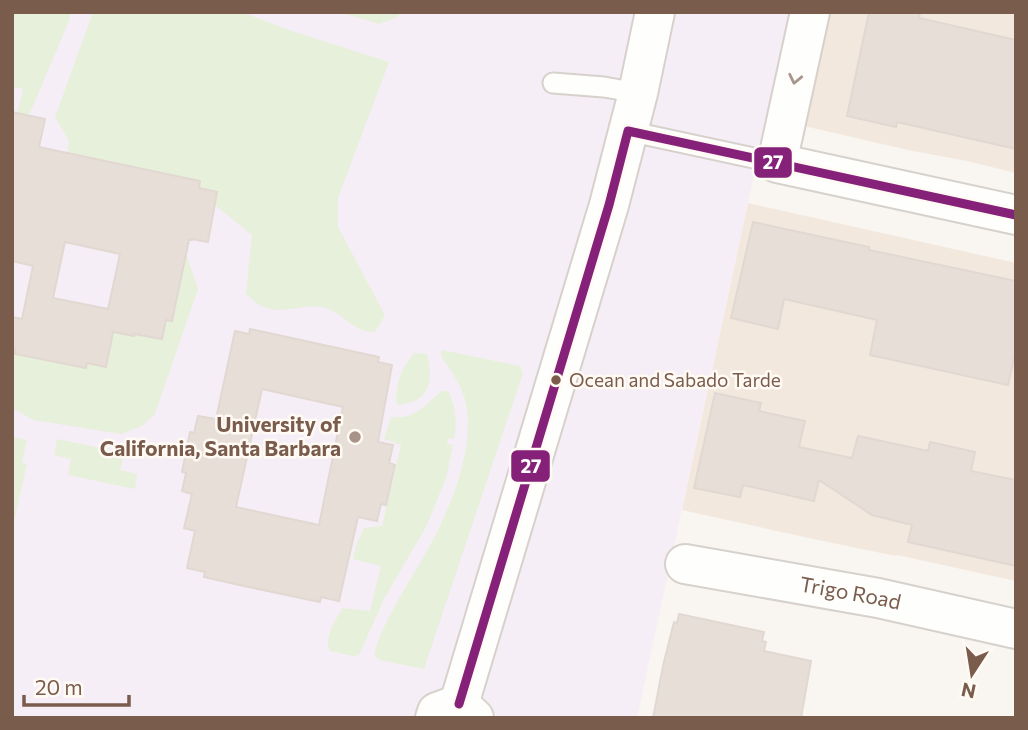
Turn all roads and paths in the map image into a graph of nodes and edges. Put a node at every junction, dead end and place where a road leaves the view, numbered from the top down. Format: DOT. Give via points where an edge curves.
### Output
graph roads {
  1 [pos="655,12"];
  2 [pos="810,12"];
  3 [pos="553,83"];
  4 [pos="638,93"];
  5 [pos="628,131"];
  6 [pos="777,163"];
  7 [pos="1016,215"];
  8 [pos="685,564"];
  9 [pos="1016,629"];
  10 [pos="456,713"];
  1 -- 4 [label="street"];
  2 -- 6 [label="street, one-way"];
  3 -- 4 [label="lane"];
  4 -- 5 [label="street"];
  5 -- 6 [label="lane"];
  5 -- 10 [label="street"];
  6 -- 7 [label="street"];
  8 -- 9 [label="street, Trigo Road"];
}
